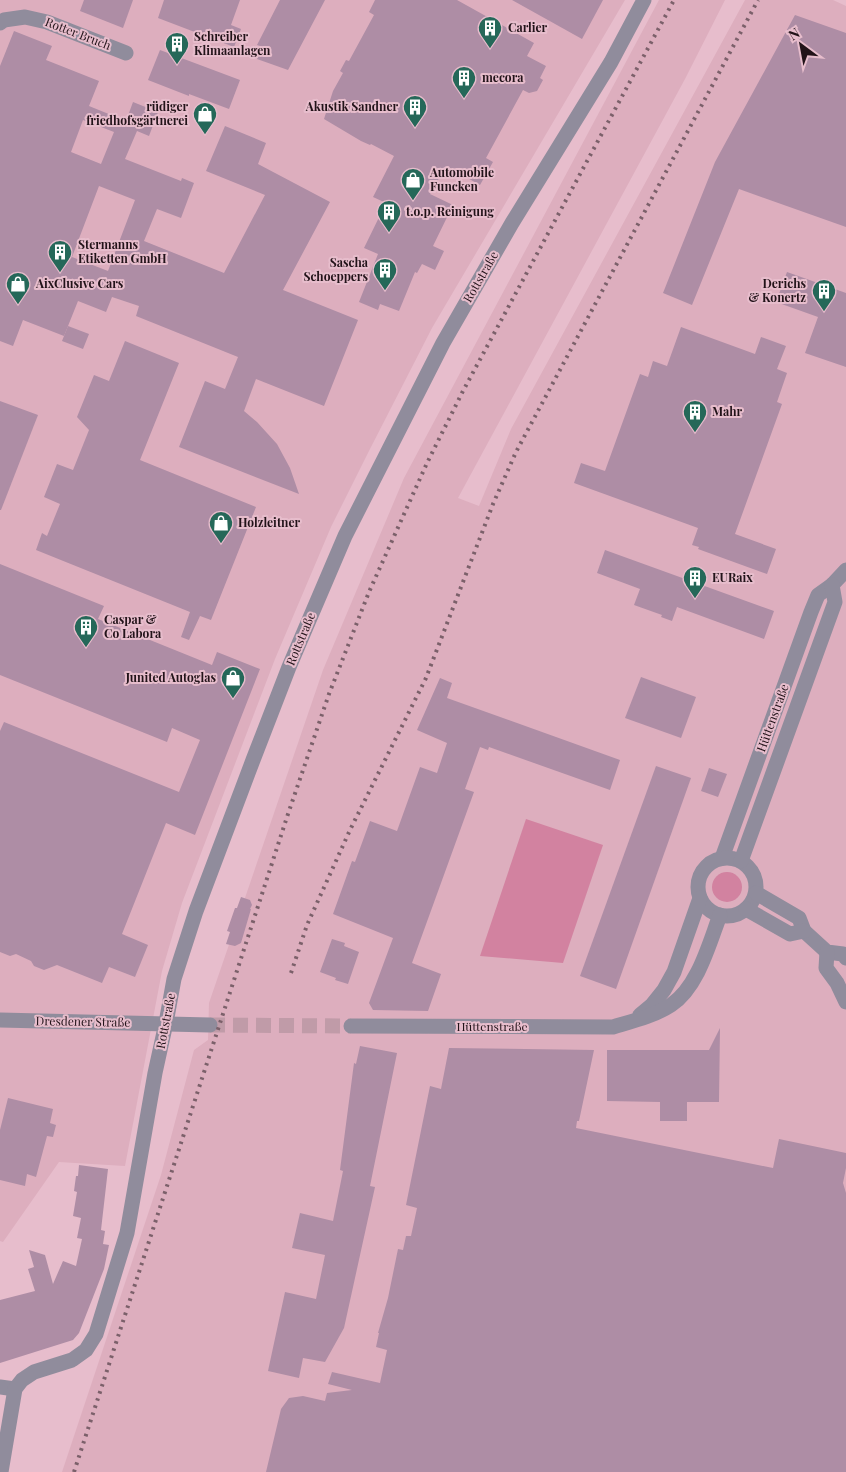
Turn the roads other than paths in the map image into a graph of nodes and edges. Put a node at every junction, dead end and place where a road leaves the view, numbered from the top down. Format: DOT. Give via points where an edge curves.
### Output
graph roads {
  1 [pos="644,0"];
  2 [pos="0,23"];
  3 [pos="126,53"];
  4 [pos="846,570"];
  5 [pos="832,585"];
  6 [pos="722,858"];
  7 [pos="741,861"];
  8 [pos="756,893"];
  9 [pos="700,898"];
  10 [pos="746,909"];
  11 [pos="720,915"];
  12 [pos="804,931"];
  13 [pos="827,952"];
  14 [pos="846,958"];
  15 [pos="846,1002"];
  16 [pos="0,1020"];
  17 [pos="633,1021"];
  18 [pos="166,1023"];
  19 [pos="210,1025"];
  20 [pos="351,1026"];
  21 [pos="0,1387"];
  22 [pos="16,1389"];
  23 [pos="1,1472"];
  1 -- 18 [label="street, Rottstraße" via="611,62 443,343 345,536 289,667 196,911 174,979"];
  2 -- 3 [label="street, Rotter Bruch" via="25,17 48,22"];
  4 -- 5 [label="street, Hüttenstraße"];
  5 -- 6 [label="street, Hüttenstraße" via="818,595 811,612"];
  5 -- 7 [label="street, Hüttenstraße" via="835,602"];
  6 -- 7 [label="street"];
  6 -- 9 [label="street" via="709,864 699,878"];
  7 -- 8 [label="street" via="754,874"];
  8 -- 10 [label="street"];
  8 -- 12 [label="street" via="799,918"];
  9 -- 11 [label="street" via="712,912"];
  9 -- 17 [label="street, Hüttenstraße" via="674,972 652,1005"];
  10 -- 11 [label="street" via="730,916"];
  10 -- 12 [label="street" via="790,934"];
  11 -- 17 [label="street, Hüttenstraße" via="686,992 672,1005"];
  12 -- 13 [label="street"];
  13 -- 14 [label="street" via="843,954"];
  13 -- 15 [label="street" via="826,968"];
  16 -- 18 [label="street, Dresdener Straße"];
  17 -- 20 [label="street, Hüttenstraße" via="613,1027"];
  18 -- 19 [label="street"];
  18 -- 22 [label="street, Rottstraße" via="127,1233 96,1334 86,1350 72,1360 34,1372"];
  21 -- 22 [label="street"];
  22 -- 23 [label="street"];
}
